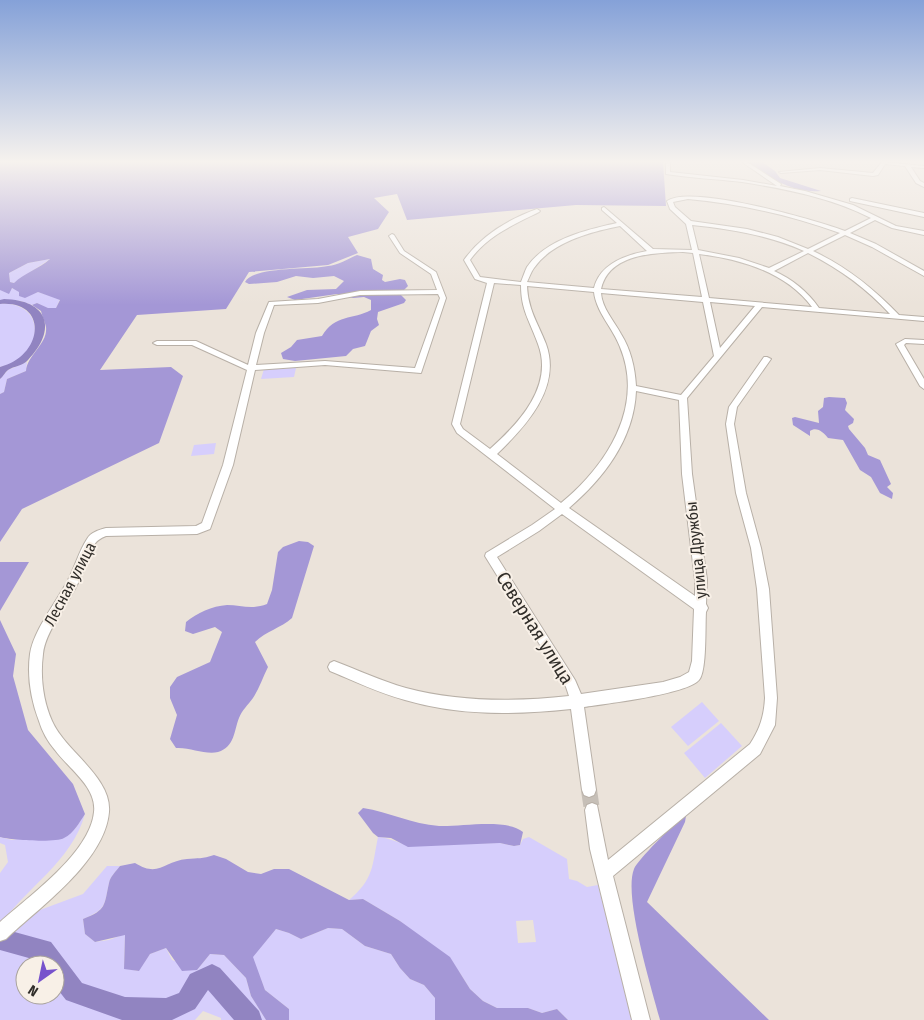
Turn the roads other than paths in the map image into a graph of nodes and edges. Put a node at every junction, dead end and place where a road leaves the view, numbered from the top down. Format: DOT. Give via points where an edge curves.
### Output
graph roads {
  1 [pos="606,210"];
  2 [pos="674,210"];
  3 [pos="762,210"];
  4 [pos="857,210"];
  5 [pos="898,210"];
  6 [pos="537,211"];
  7 [pos="924,215"];
  8 [pos="875,218"];
  9 [pos="689,223"];
  10 [pos="621,224"];
  11 [pos="907,227"];
  12 [pos="924,231"];
  13 [pos="843,233"];
  14 [pos="392,236"];
  15 [pos="695,251"];
  16 [pos="810,251"];
  17 [pos="652,252"];
  18 [pos="770,270"];
  19 [pos="924,274"];
  20 [pos="491,281"];
  21 [pos="524,284"];
  22 [pos="596,291"];
  23 [pos="441,292"];
  24 [pos="706,300"];
  25 [pos="760,305"];
  26 [pos="816,310"];
  27 [pos="897,317"];
  28 [pos="924,319"];
  29 [pos="924,342"];
  30 [pos="157,343"];
  31 [pos="718,357"];
  32 [pos="768,359"];
  33 [pos="250,368"];
  34 [pos="924,386"];
  35 [pos="632,388"];
  36 [pos="683,398"];
  37 [pos="490,455"];
  38 [pos="562,509"];
  39 [pos="702,608"];
  40 [pos="334,667"];
  41 [pos="577,702"];
  42 [pos="589,790"];
  43 [pos="592,810"];
  44 [pos="604,873"];
  45 [pos="0,933"];
  46 [pos="641,1020"];
  1 -- 10 [label="street"];
  2 -- 9 [label="street"];
  3 -- 13 [label="street"];
  4 -- 8 [label="street"];
  5 -- 7 [label="street"];
  6 -- 20 [label="street" via="494,234 471,253 467,260 476,278"];
  8 -- 12 [label="street" via="898,228"];
  8 -- 13 [label="street"];
  9 -- 15 [label="street"];
  9 -- 16 [label="street" via="728,227"];
  10 -- 17 [label="street"];
  10 -- 21 [label="street" via="583,233 552,247 533,266"];
  11 -- 12 [label="street"];
  13 -- 16 [label="street"];
  13 -- 19 [label="street" via="898,258"];
  14 -- 23 [label="street" via="402,252 434,273"];
  15 -- 17 [label="street"];
  15 -- 18 [label="street"];
  15 -- 24 [label="street"];
  16 -- 18 [label="street"];
  16 -- 27 [label="street" via="862,281 884,300"];
  17 -- 22 [label="street" via="628,258 609,268"];
  18 -- 26 [label="street" via="800,289"];
  20 -- 21 [label="street"];
  20 -- 37 [label="street" via="456,424"];
  21 -- 22 [label="street"];
  21 -- 37 [label="street" via="526,311 546,361 543,384 522,425"];
  22 -- 24 [label="street"];
  22 -- 35 [label="street" via="622,340 629,360"];
  23 -- 33 [label="street, Лесная улица" via="360,293 318,301 276,301 270,304"];
  23 -- 33 [label="street" via="442,304 418,372 326,363"];
  24 -- 25 [label="street"];
  24 -- 31 [label="street"];
  25 -- 26 [label="street"];
  25 -- 31 [label="street"];
  26 -- 27 [label="street"];
  27 -- 28 [label="street"];
  29 -- 34 [label="street" via="900,344"];
  30 -- 33 [label="street" via="193,343"];
  31 -- 36 [label="street"];
  32 -- 44 [label="street" via="733,407 730,424 741,493 763,588 771,698 767,732 756,749"];
  33 -- 45 [label="street, Лесная улица" via="228,465 206,526 197,530 106,532 98,535 91,541 73,582 39,642 36,668 40,710 57,743 98,793 101,815 97,829 81,856"];
  35 -- 36 [label="street"];
  35 -- 38 [label="street" via="624,432 616,449 587,486"];
  36 -- 39 [label="street, улица Дружбы" via="687,474"];
  37 -- 38 [label="street"];
  38 -- 39 [label="street"];
  38 -- 41 [label="street, Северная улица" via="530,533 490,556 571,684"];
  39 -- 41 [label="street, улица Дружбы" via="697,671 688,681"];
  40 -- 41 [label="street, улица Дружбы" via="407,694 458,704 514,708"];
  41 -- 42 [label="street, Северная улица"];
  43 -- 44 [label="street"];
  44 -- 46 [label="street"];
}
